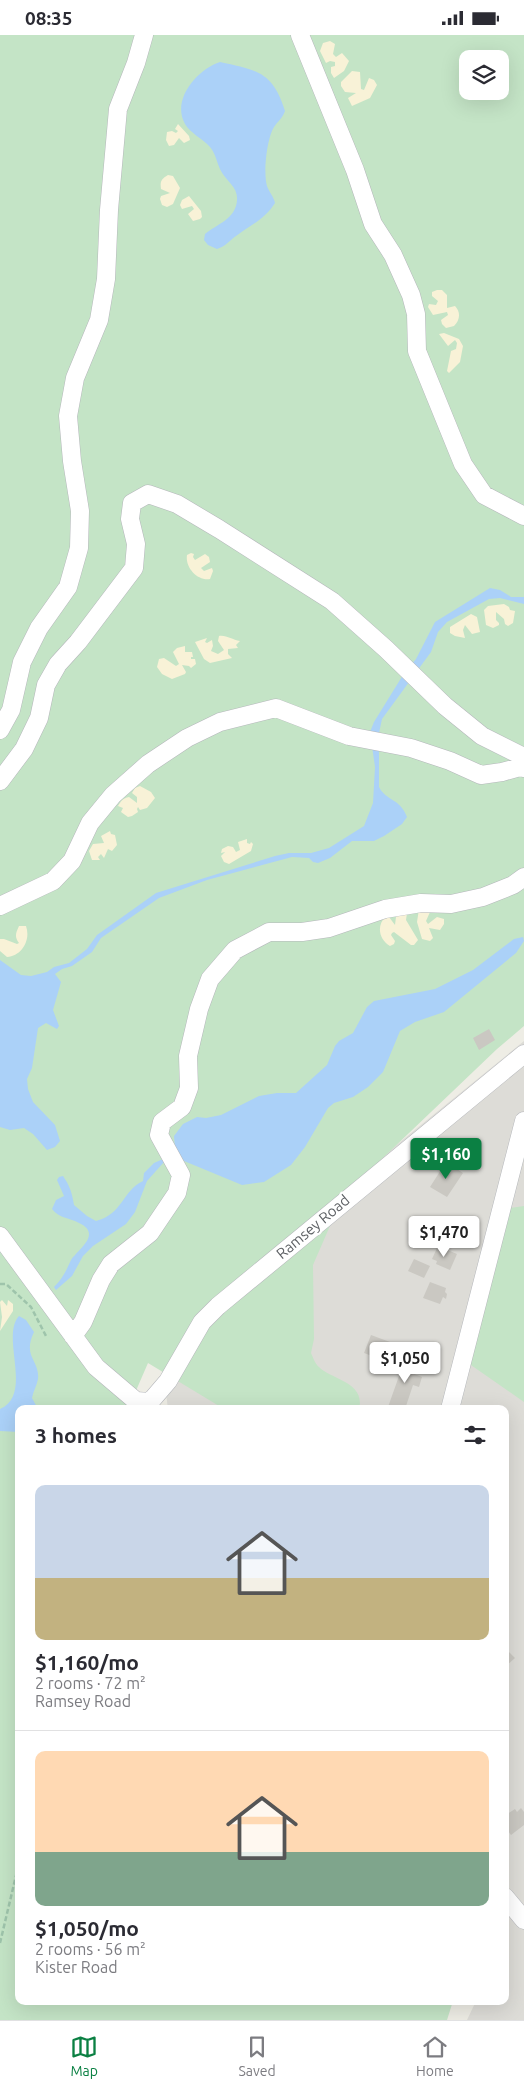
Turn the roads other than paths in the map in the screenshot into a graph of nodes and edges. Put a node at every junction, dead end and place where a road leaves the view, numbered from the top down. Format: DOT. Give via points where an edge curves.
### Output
graph roads {
  1 [pos="144,35"];
  2 [pos="300,35"];
  3 [pos="524,515"];
  4 [pos="0,730"];
  5 [pos="524,757"];
  6 [pos="524,768"];
  7 [pos="0,781"];
  8 [pos="524,877"];
  9 [pos="0,906"];
  10 [pos="524,1054"];
  11 [pos="524,1121"];
  12 [pos="0,1236"];
  13 [pos="72,1336"];
  14 [pos="451,1405"];
  15 [pos="509,1902"];
  16 [pos="524,1921"];
  1 -- 4 [label="street" via="118,109 106,279 99,320 75,378 68,416 80,511 79,548 68,587 39,628 22,662 11,709"];
  2 -- 3 [label="street" via="355,170 373,224 393,255 411,295 416,315 417,351 462,464 484,495"];
  5 -- 7 [label="street" via="482,736 445,706 332,601 177,504 148,494 132,503 130,519 136,544 134,568 58,664 46,685 39,719 24,749"];
  6 -- 9 [label="street" via="480,775 450,761 349,736 276,708 220,722 148,763 113,795 90,823 72,861 54,881"];
  8 -- 13 [label="street" via="483,897 451,904 421,903 385,909 329,928 269,932 234,950 210,979 199,1009 188,1056 189,1088 182,1107 162,1122 159,1135 181,1175 177,1193 150,1233 111,1264 83,1323"];
  10 -- 13 [label="street, Ramsey Road" via="218,1306 202,1322 168,1381 150,1402 136,1401 96,1367"];
  11 -- 14 [label="street"];
  12 -- 13 [label="street"];
  15 -- 16 [label="street"];
}
